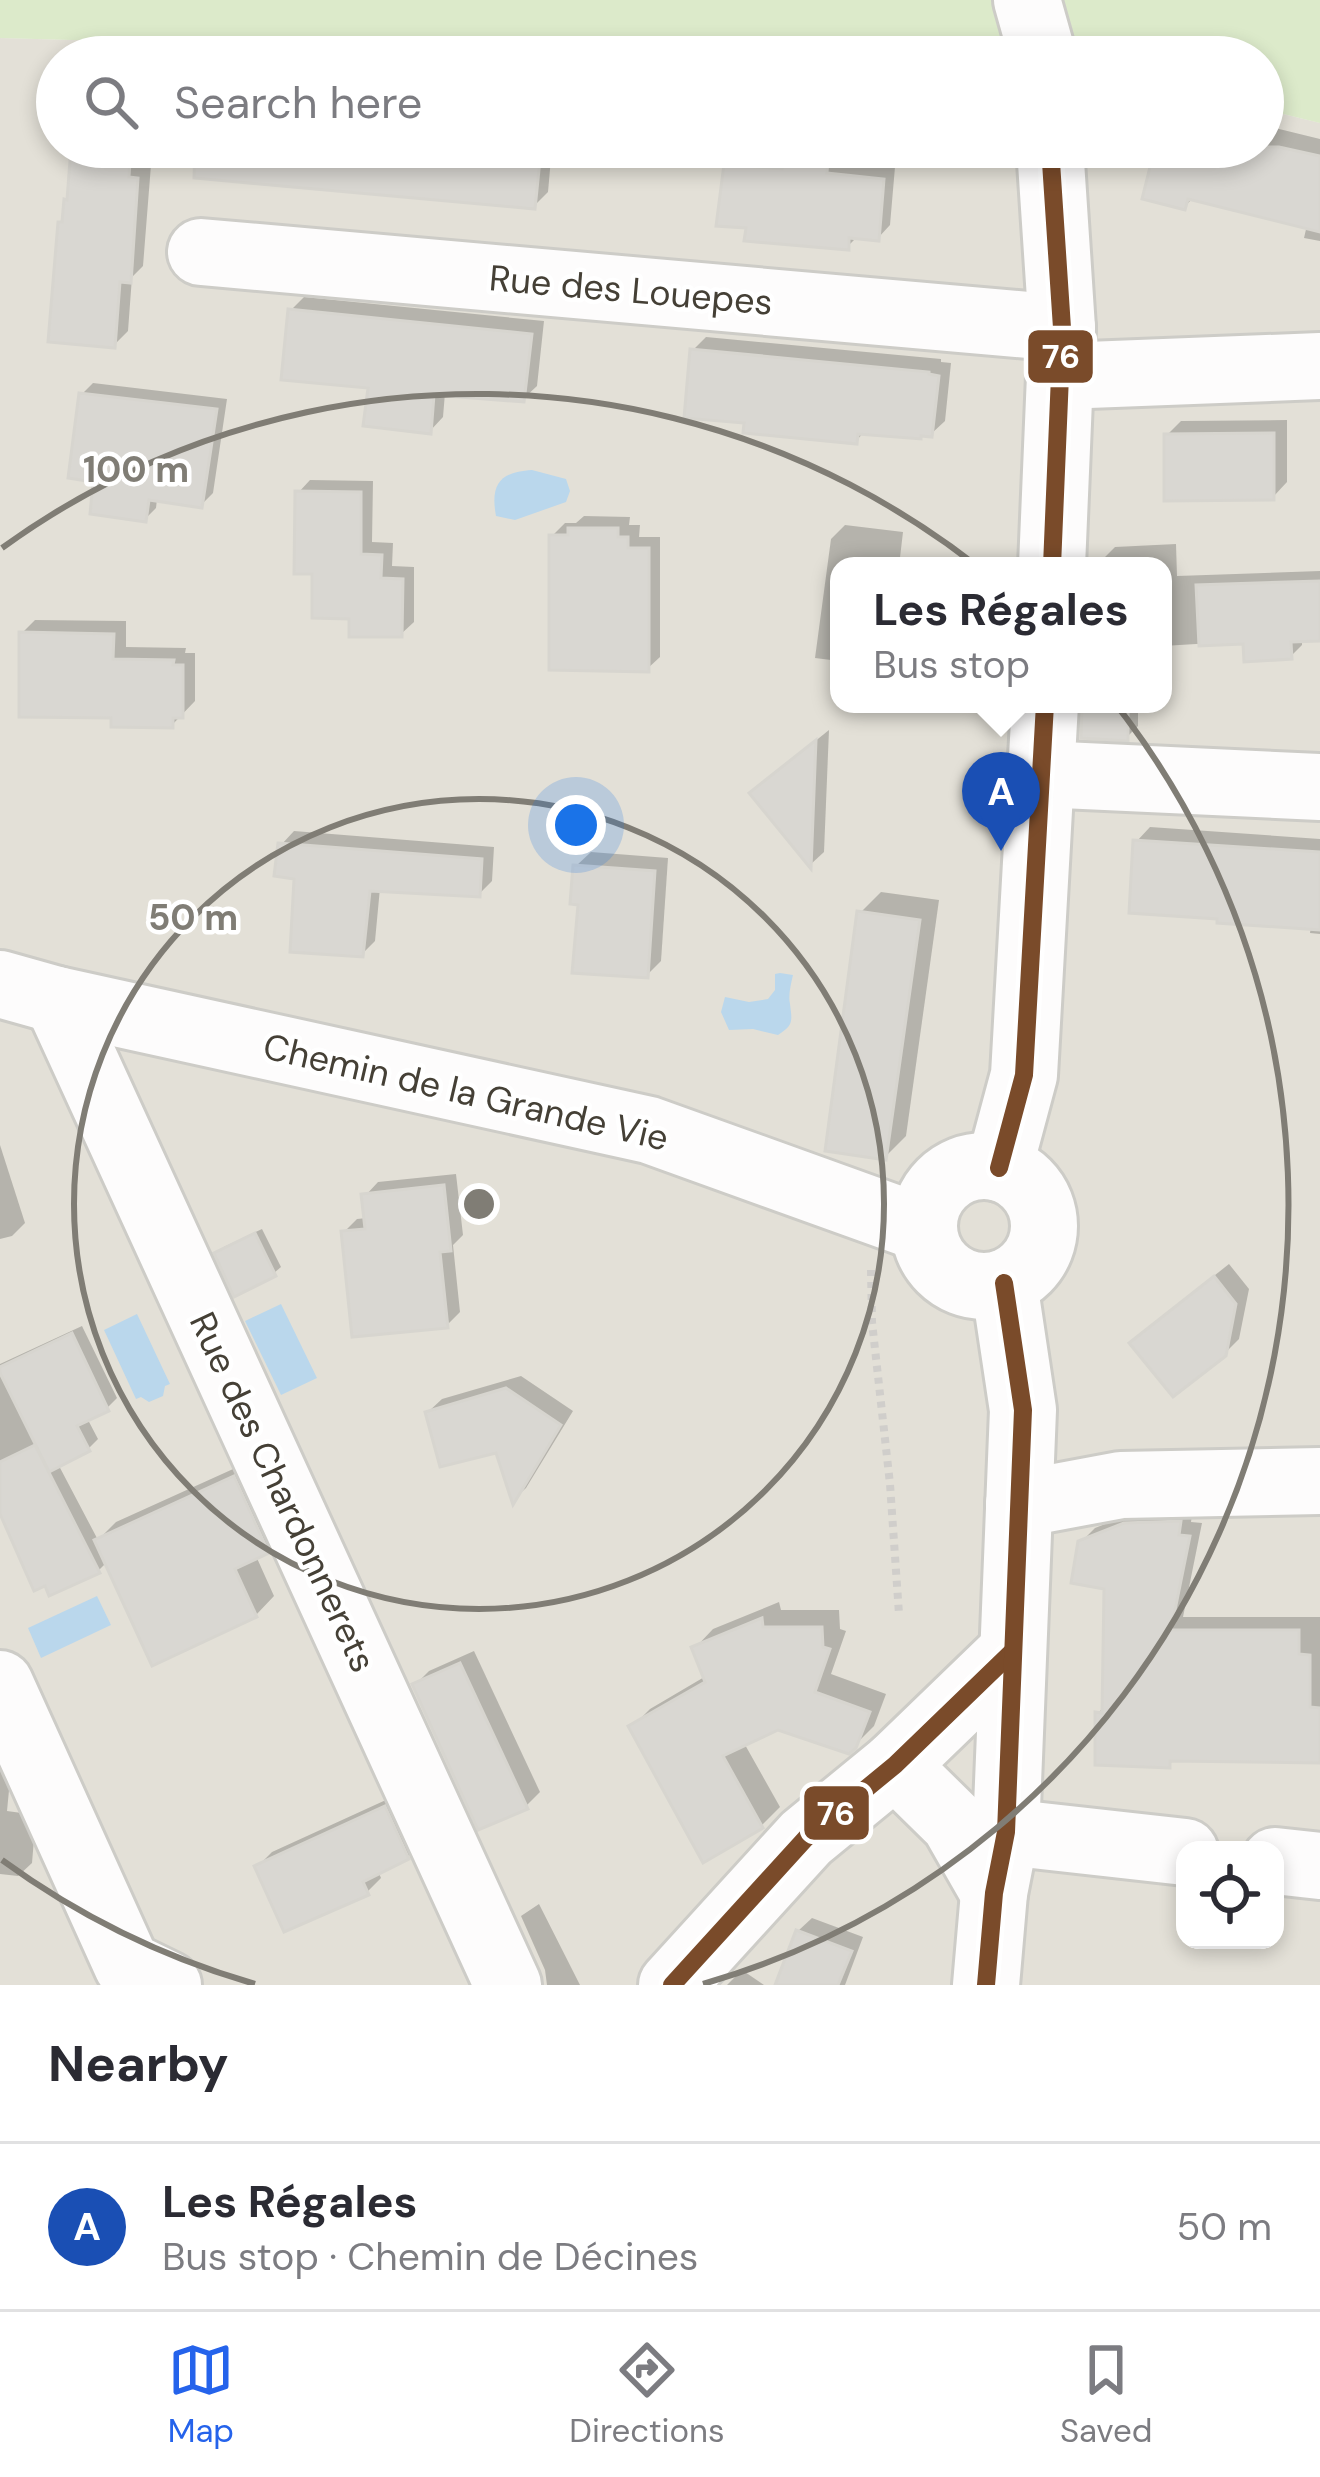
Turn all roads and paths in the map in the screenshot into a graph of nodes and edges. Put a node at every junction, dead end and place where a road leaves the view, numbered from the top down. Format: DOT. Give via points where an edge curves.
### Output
graph roads {
  1 [pos="1027,0"];
  2 [pos="1037,36"];
  3 [pos="1051,168"];
  4 [pos="201,252"];
  5 [pos="1062,352"];
  6 [pos="1320,366"];
  7 [pos="1052,557"];
  8 [pos="1044,713"];
  9 [pos="1041,774"];
  10 [pos="1320,787"];
  11 [pos="29,992"];
  12 [pos="999,1168"];
  13 [pos="897,1219"];
  14 [pos="1004,1283"];
  15 [pos="1320,1481"];
  16 [pos="1019,1504"];
  17 [pos="899,1614"];
  18 [pos="1012,1652"];
  19 [pos="0,1684"];
  20 [pos="895,1765"];
  21 [pos="1176,1853"];
  22 [pos="1284,1862"];
  23 [pos="1000,1863"];
  24 [pos="1320,1866"];
  25 [pos="168,1985"];
  26 [pos="508,1985"];
  27 [pos="672,1985"];
  28 [pos="986,1985"];
  1 -- 2 [label="street"];
  3 -- 5 [label="street"];
  4 -- 5 [label="street, Rue des Louepes"];
  5 -- 6 [label="street, Rue des Louepes"];
  5 -- 7 [label="street"];
  8 -- 9 [label="street"];
  9 -- 10 [label="street"];
  9 -- 12 [label="street" via="1024,1076"];
  11 -- 13 [label="street, Chemin de la Grande Vie" via="649,1130"];
  11 -- 26 [label="street, Rue des Chardonnerets"];
  12 -- 13 [label="street" via="963,1170 946,1179 926,1210"];
  12 -- 14 [label="street" via="1031,1189 1044,1223 1034,1260"];
  13 -- 14 [label="street" via="950,1276"];
  13 -- 17 [label="path" via="872,1322"];
  14 -- 16 [label="street" via="1023,1410"];
  15 -- 16 [label="street" via="1121,1485"];
  16 -- 18 [label="street"];
  18 -- 20 [label="street"];
  18 -- 23 [label="street"];
  19 -- 25 [label="street" via="127,1965"];
  20 -- 23 [label="street"];
  20 -- 27 [label="street" via="806,1838"];
  21 -- 23 [label="street"];
  22 -- 24 [label="street"];
  23 -- 28 [label="street"];
}
